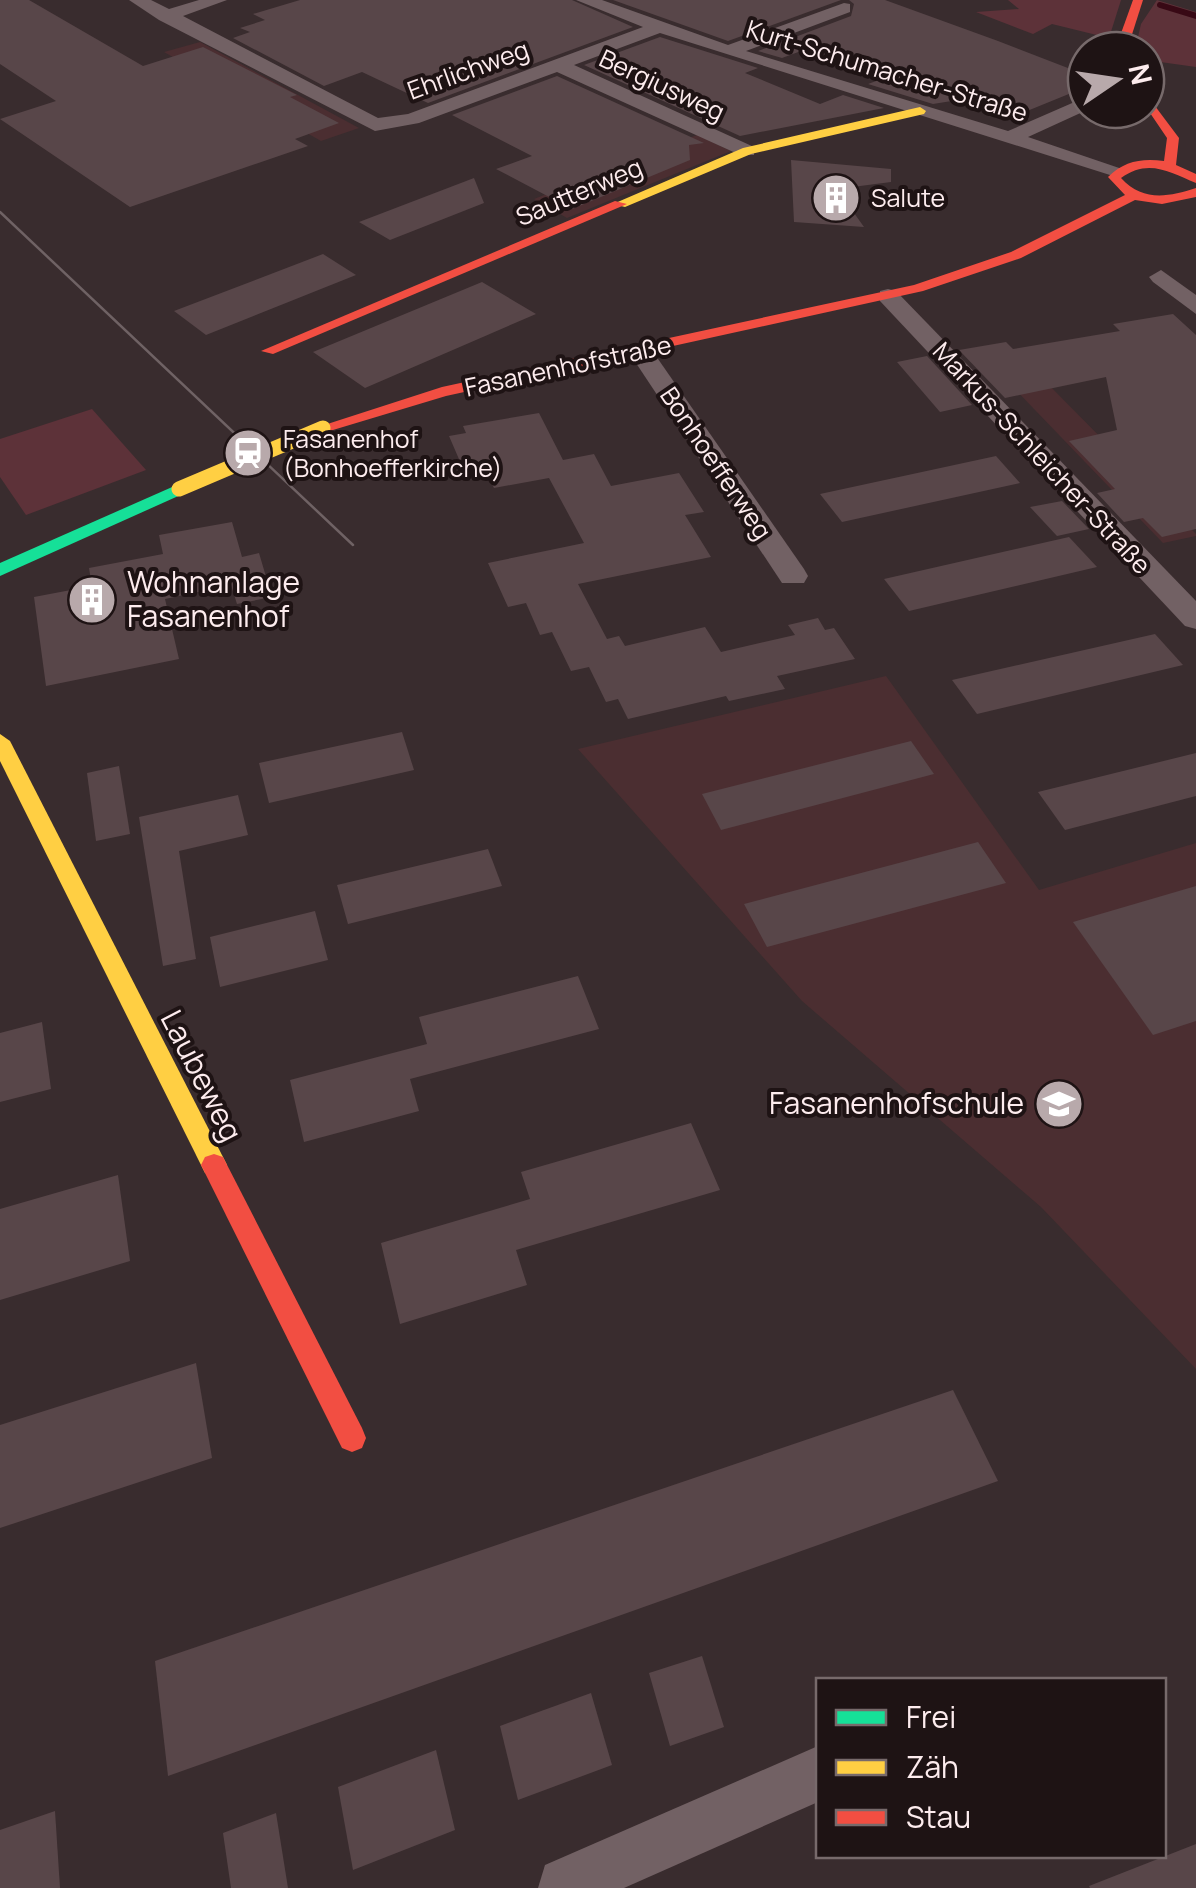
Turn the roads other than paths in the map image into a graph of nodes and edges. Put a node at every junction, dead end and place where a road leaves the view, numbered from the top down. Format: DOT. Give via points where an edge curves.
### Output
graph roads {
  1 [pos="138,0"];
  2 [pos="218,0"];
  3 [pos="585,0"];
  4 [pos="1138,0"];
  5 [pos="844,8"];
  6 [pos="166,16"];
  7 [pos="660,27"];
  8 [pos="1128,30"];
  9 [pos="728,51"];
  10 [pos="557,64"];
  11 [pos="920,111"];
  12 [pos="1066,112"];
  13 [pos="1166,127"];
  14 [pos="1011,137"];
  15 [pos="747,151"];
  16 [pos="1170,166"];
  17 [pos="1117,171"];
  18 [pos="1196,179"];
  19 [pos="1196,192"];
  20 [pos="1134,195"];
  21 [pos="1160,277"];
  22 [pos="888,296"];
  23 [pos="1196,307"];
  24 [pos="268,351"];
  25 [pos="640,351"];
  26 [pos="4,562"];
  27 [pos="793,576"];
  28 [pos="1192,609"];
  29 [pos="0,740"];
  30 [pos="352,1438"];
  31 [pos="816,1775"];
  32 [pos="563,1887"];
  1 -- 6 [label="street, Ehrlichweg"];
  2 -- 6 [label="street"];
  3 -- 7 [label="street, Kurt-Schumacher-Straße"];
  4 -- 8 [label="street"];
  5 -- 9 [label="street"];
  6 -- 10 [label="street, Ehrlichweg" via="374,124 412,119"];
  7 -- 9 [label="street, Kurt-Schumacher-Straße"];
  7 -- 10 [label="street, Ehrlichweg"];
  9 -- 11 [label="street, Kurt-Schumacher-Straße"];
  10 -- 15 [label="street, Bergiusweg"];
  11 -- 14 [label="street, Kurt-Schumacher-Straße"];
  11 -- 15 [label="street, Sautterweg"];
  12 -- 14 [label="street"];
  13 -- 16 [label="street" via="1176,141"];
  14 -- 17 [label="street, Kurt-Schumacher-Straße"];
  15 -- 24 [label="street, Sautterweg"];
  16 -- 17 [label="street" via="1133,164"];
  16 -- 18 [label="street"];
  17 -- 20 [label="street" via="1116,183"];
  19 -- 20 [label="street" via="1173,200"];
  20 -- 22 [label="street, Fasanenhofstraße" via="1016,255"];
  21 -- 23 [label="street"];
  22 -- 25 [label="street, Fasanenhofstraße"];
  22 -- 28 [label="street, Markus-Schleicher-Straße"];
  25 -- 26 [label="street, Fasanenhofstraße, bridge" via="442,392 323,428"];
  25 -- 27 [label="street, Bonhoefferweg"];
  29 -- 30 [label="street, Laubeweg"];
  31 -- 32 [label="street"];
}
